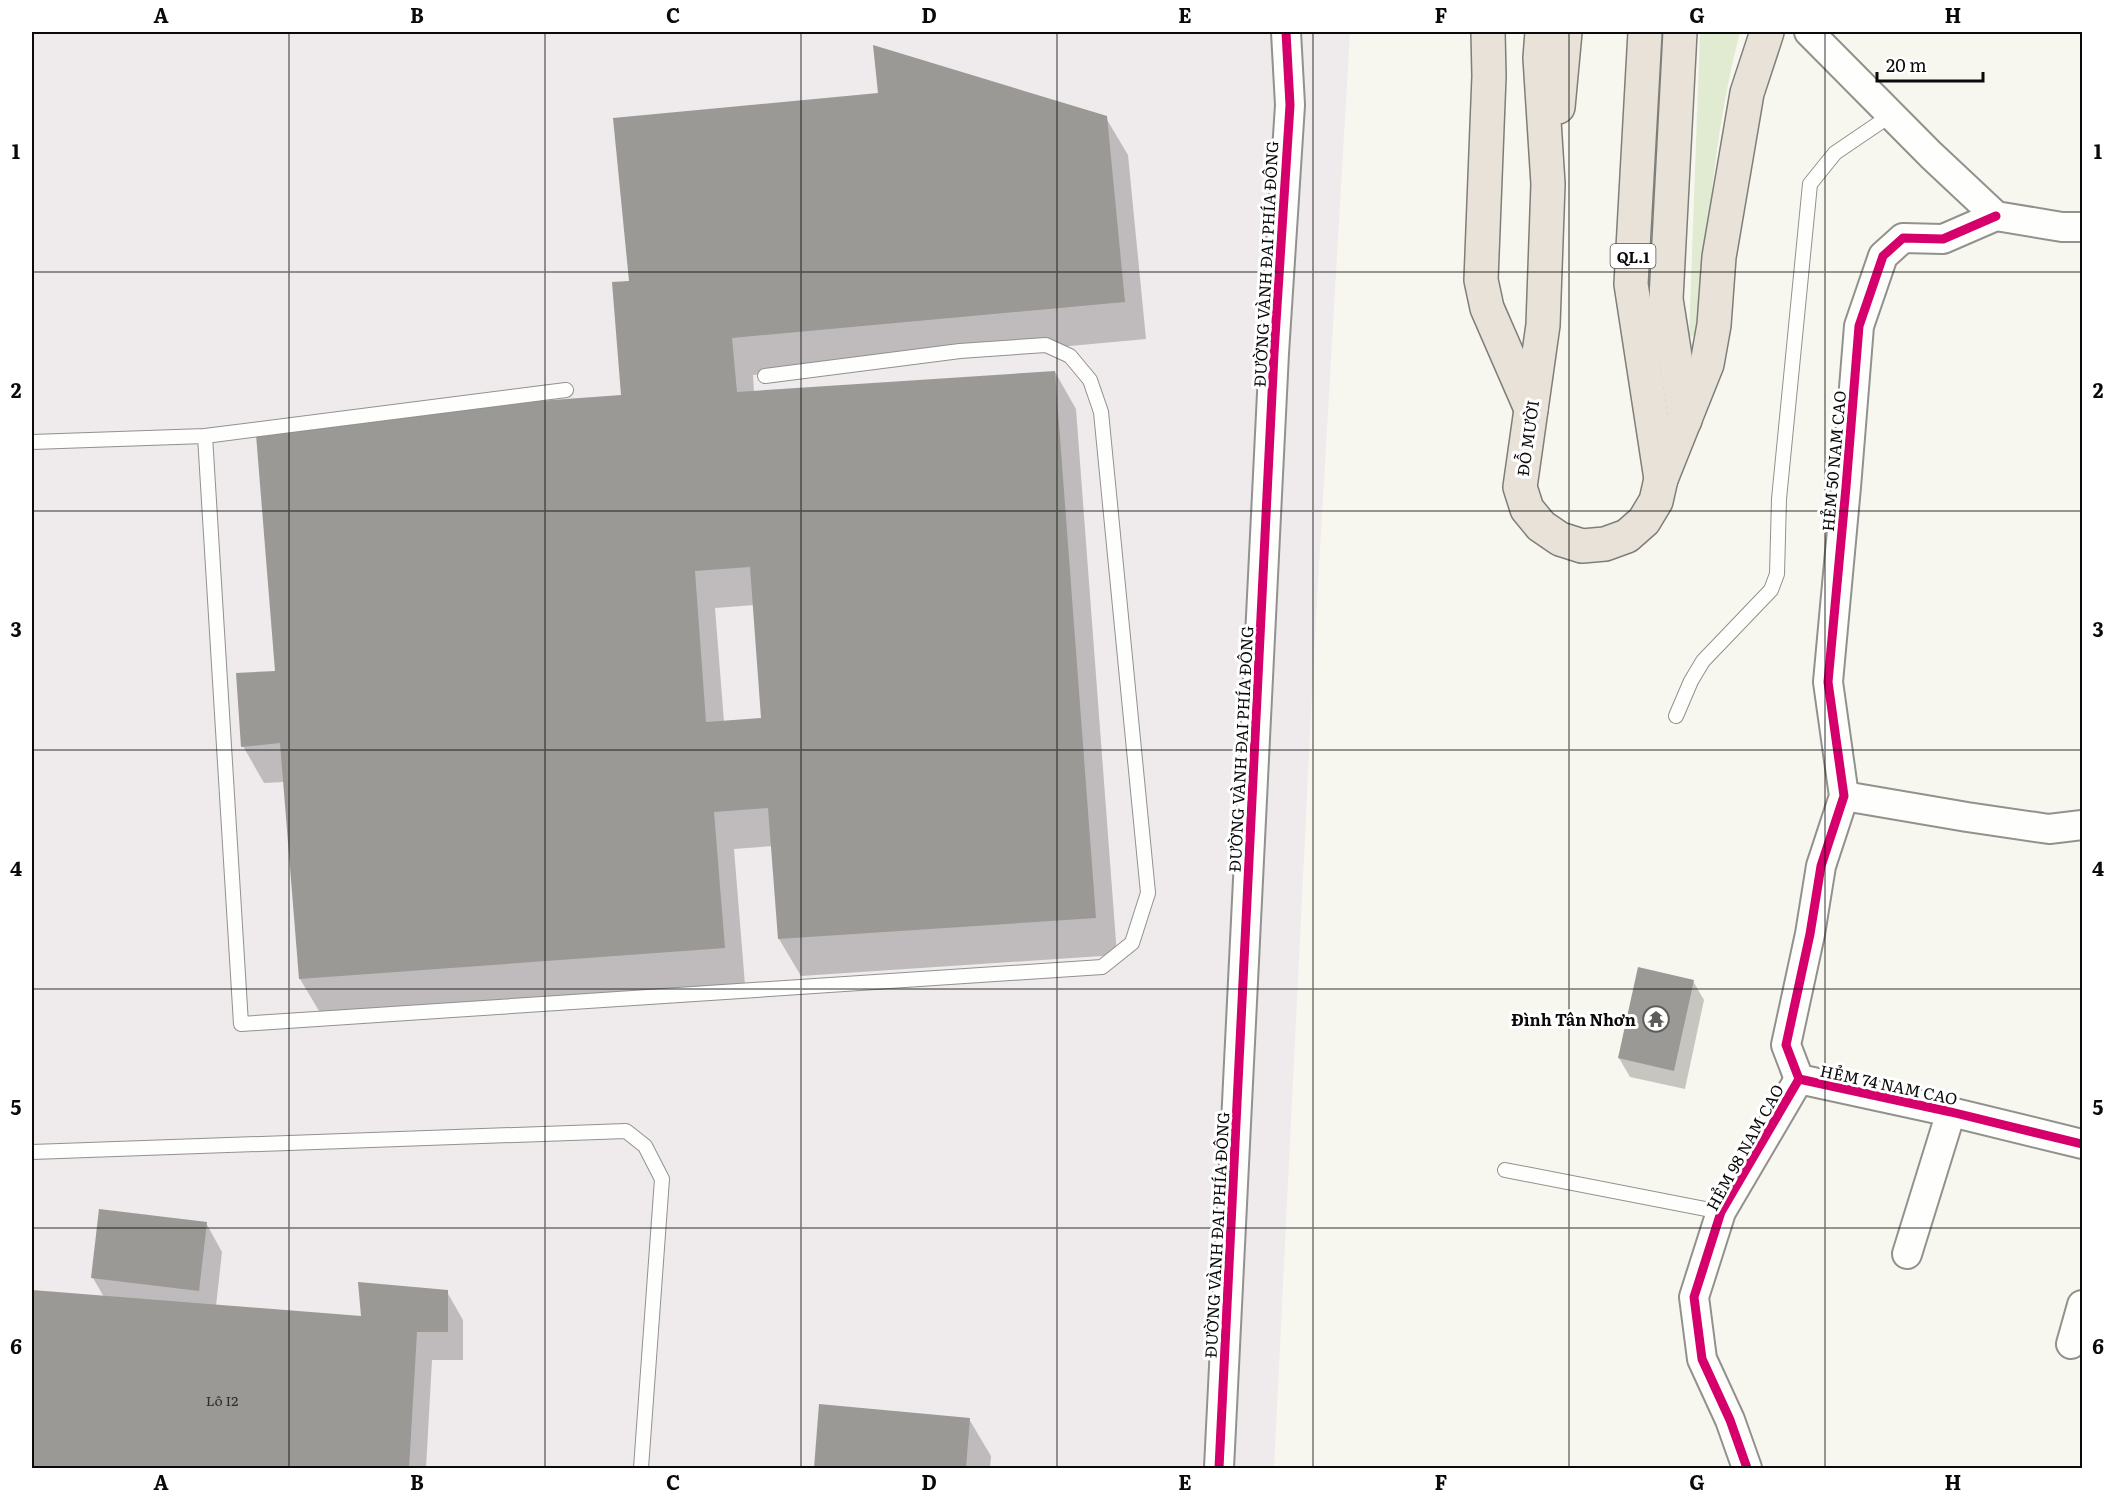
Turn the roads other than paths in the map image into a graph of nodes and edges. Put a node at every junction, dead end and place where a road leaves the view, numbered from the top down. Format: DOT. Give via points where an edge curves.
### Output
graph roads {
  1 [pos="1286,32"];
  2 [pos="1488,32"];
  3 [pos="1542,32"];
  4 [pos="1565,32"];
  5 [pos="1645,32"];
  6 [pos="1680,32"];
  7 [pos="1767,32"];
  8 [pos="1809,32"];
  9 [pos="1892,115"];
  10 [pos="1548,184"];
  11 [pos="1996,216"];
  12 [pos="2082,227"];
  13 [pos="765,376"];
  14 [pos="567,390"];
  15 [pos="1531,409"];
  16 [pos="1685,422"];
  17 [pos="205,436"];
  18 [pos="32,442"];
  19 [pos="1661,479"];
  20 [pos="1676,716"];
  21 [pos="1844,796"];
  22 [pos="2082,825"];
  23 [pos="1799,1079"];
  24 [pos="1951,1112"];
  25 [pos="2082,1144"];
  26 [pos="32,1152"];
  27 [pos="1505,1170"];
  28 [pos="1721,1212"];
  29 [pos="1907,1254"];
  30 [pos="2082,1305"];
  31 [pos="2071,1344"];
  32 [pos="641,1468"];
  33 [pos="1219,1468"];
  34 [pos="1747,1468"];
  1 -- 33 [label="street, ĐƯỜNG VÀNH ĐAI PHÍA ĐÔNG" via="1290,105 1274,353"];
  2 -- 15 [label="highway" via="1481,280 1487,308"];
  3 -- 10 [label="highway, ĐỖ MƯỜI / QL.1" via="1540,58"];
  4 -- 10 [label="highway, ĐỖ MƯỜI / QL.1"];
  5 -- 19 [label="highway, ĐỖ MƯỜI / QL.1" via="1632,284"];
  6 -- 16 [label="highway, QL.1" via="1666,299"];
  7 -- 16 [label="highway, ĐỖ MƯỜI" via="1747,93 1719,257 1707,364"];
  8 -- 9 [label="street"];
  9 -- 11 [label="street"];
  9 -- 20 [label="lane" via="1835,153 1810,184 1779,499 1777,574 1771,590 1703,661"];
  10 -- 15 [label="highway, ĐỖ MƯỜI / QL.1" via="1543,325"];
  11 -- 12 [label="street"];
  11 -- 21 [label="street, HẺM 50 NAM CAO" via="1944,239 1903,238 1883,256 1859,326 1828,682"];
  13 -- 17 [label="lane" via="960,351 1046,345 1070,356 1090,380 1101,412 1148,893 1132,944 1102,967 241,1024"];
  14 -- 17 [label="lane"];
  15 -- 19 [label="highway, ĐỖ MƯỜI / QL.1" via="1520,487 1527,508 1541,526 1560,539 1582,546 1605,544 1627,536 1644,521 1656,501"];
  16 -- 19 [label="highway, ĐỖ MƯỜI / QL.1"];
  17 -- 18 [label="lane"];
  21 -- 22 [label="street" via="2049,829"];
  21 -- 23 [label="street, HẺM 74 NAM CAO" via="1821,866 1786,1045"];
  23 -- 24 [label="street, HẺM 74 NAM CAO"];
  23 -- 28 [label="street, HẺM 98 NAM CAO"];
  24 -- 25 [label="street, HẺM 74 NAM CAO"];
  24 -- 29 [label="street"];
  26 -- 32 [label="lane" via="626,1131 645,1146 662,1179"];
  27 -- 28 [label="lane"];
  28 -- 34 [label="street, HẺM 98 NAM CAO" via="1694,1297 1702,1359"];
  30 -- 31 [label="street"];
}
